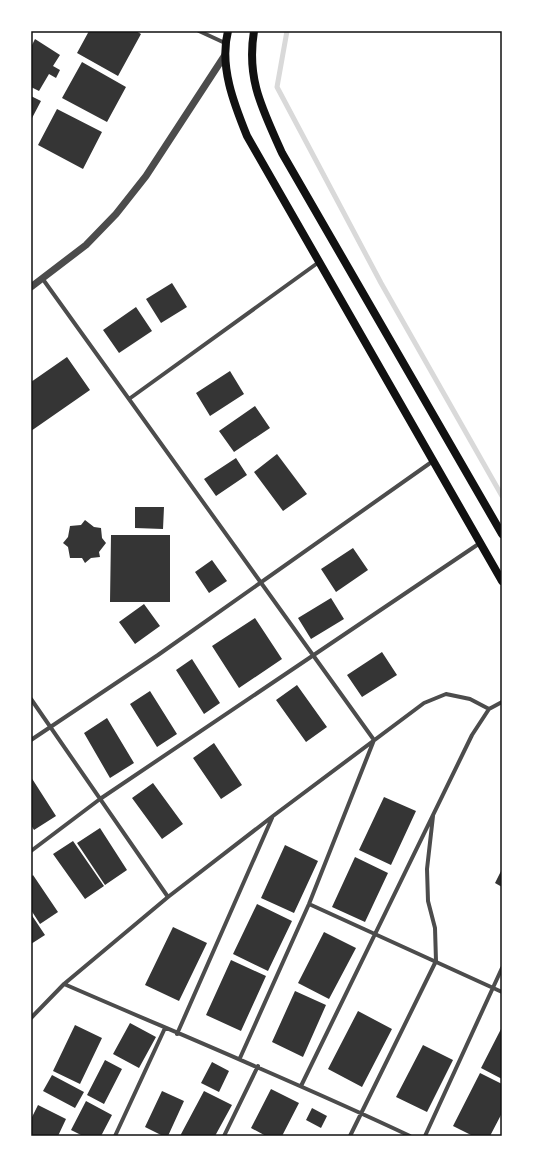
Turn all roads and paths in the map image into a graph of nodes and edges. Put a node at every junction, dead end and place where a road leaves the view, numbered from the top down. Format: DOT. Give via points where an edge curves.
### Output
graph roads {
  1 [pos="199,31"];
  2 [pos="228,31"];
  3 [pos="254,31"];
  4 [pos="225,43"];
  5 [pos="225,55"];
  6 [pos="319,262"];
  7 [pos="42,278"];
  8 [pos="31,287"];
  9 [pos="129,399"];
  10 [pos="434,460"];
  11 [pos="502,534"];
  12 [pos="480,542"];
  13 [pos="502,580"];
  14 [pos="260,583"];
  15 [pos="312,656"];
  16 [pos="31,699"];
  17 [pos="502,702"];
  18 [pos="489,709"];
  19 [pos="50,727"];
  20 [pos="31,740"];
  21 [pos="374,740"];
  22 [pos="100,799"];
  23 [pos="434,811"];
  24 [pos="273,816"];
  25 [pos="31,851"];
  26 [pos="168,898"];
  27 [pos="309,904"];
  28 [pos="375,934"];
  29 [pos="436,961"];
  30 [pos="502,968"];
  31 [pos="64,984"];
  32 [pos="493,988"];
  33 [pos="502,992"];
  34 [pos="31,1018"];
  35 [pos="164,1028"];
  36 [pos="177,1034"];
  37 [pos="240,1058"];
  38 [pos="258,1066"];
  39 [pos="301,1086"];
  40 [pos="361,1113"];
  41 [pos="117,1136"];
  42 [pos="224,1136"];
  43 [pos="350,1136"];
  44 [pos="410,1136"];
  45 [pos="425,1136"];
  1 -- 4 [label="street"];
  2 -- 4 [label="main road"];
  3 -- 11 [label="main road" via="251,48 252,75 258,99 282,153"];
  4 -- 5 [label="main road"];
  5 -- 6 [label="main road" via="234,106 248,136"];
  5 -- 7 [label="street" via="146,176 116,214 86,245"];
  6 -- 9 [label="street"];
  6 -- 10 [label="main road"];
  7 -- 8 [label="street"];
  7 -- 9 [label="street"];
  9 -- 14 [label="street"];
  10 -- 12 [label="main road"];
  10 -- 14 [label="street"];
  12 -- 13 [label="main road"];
  12 -- 15 [label="street"];
  14 -- 15 [label="street"];
  14 -- 19 [label="street"];
  15 -- 21 [label="street"];
  15 -- 22 [label="street"];
  16 -- 19 [label="street"];
  17 -- 18 [label="street"];
  18 -- 21 [label="street" via="470,699 446,694 424,703"];
  18 -- 23 [label="street" via="472,735"];
  19 -- 20 [label="street"];
  19 -- 22 [label="street"];
  21 -- 24 [label="street"];
  21 -- 27 [label="street"];
  22 -- 25 [label="street"];
  22 -- 26 [label="street"];
  23 -- 28 [label="street"];
  23 -- 29 [label="street" via="427,869 428,901 435,928"];
  24 -- 26 [label="street"];
  24 -- 36 [label="street"];
  26 -- 31 [label="street"];
  27 -- 28 [label="street"];
  27 -- 37 [label="street"];
  28 -- 29 [label="street"];
  28 -- 39 [label="street"];
  29 -- 32 [label="street"];
  29 -- 40 [label="street"];
  30 -- 32 [label="street"];
  31 -- 34 [label="street"];
  31 -- 35 [label="street"];
  32 -- 33 [label="street"];
  32 -- 45 [label="street"];
  35 -- 36 [label="street"];
  35 -- 41 [label="street"];
  36 -- 37 [label="street"];
  37 -- 38 [label="street"];
  38 -- 39 [label="street"];
  38 -- 42 [label="street"];
  39 -- 40 [label="street"];
  40 -- 43 [label="street"];
  40 -- 44 [label="street"];
}
